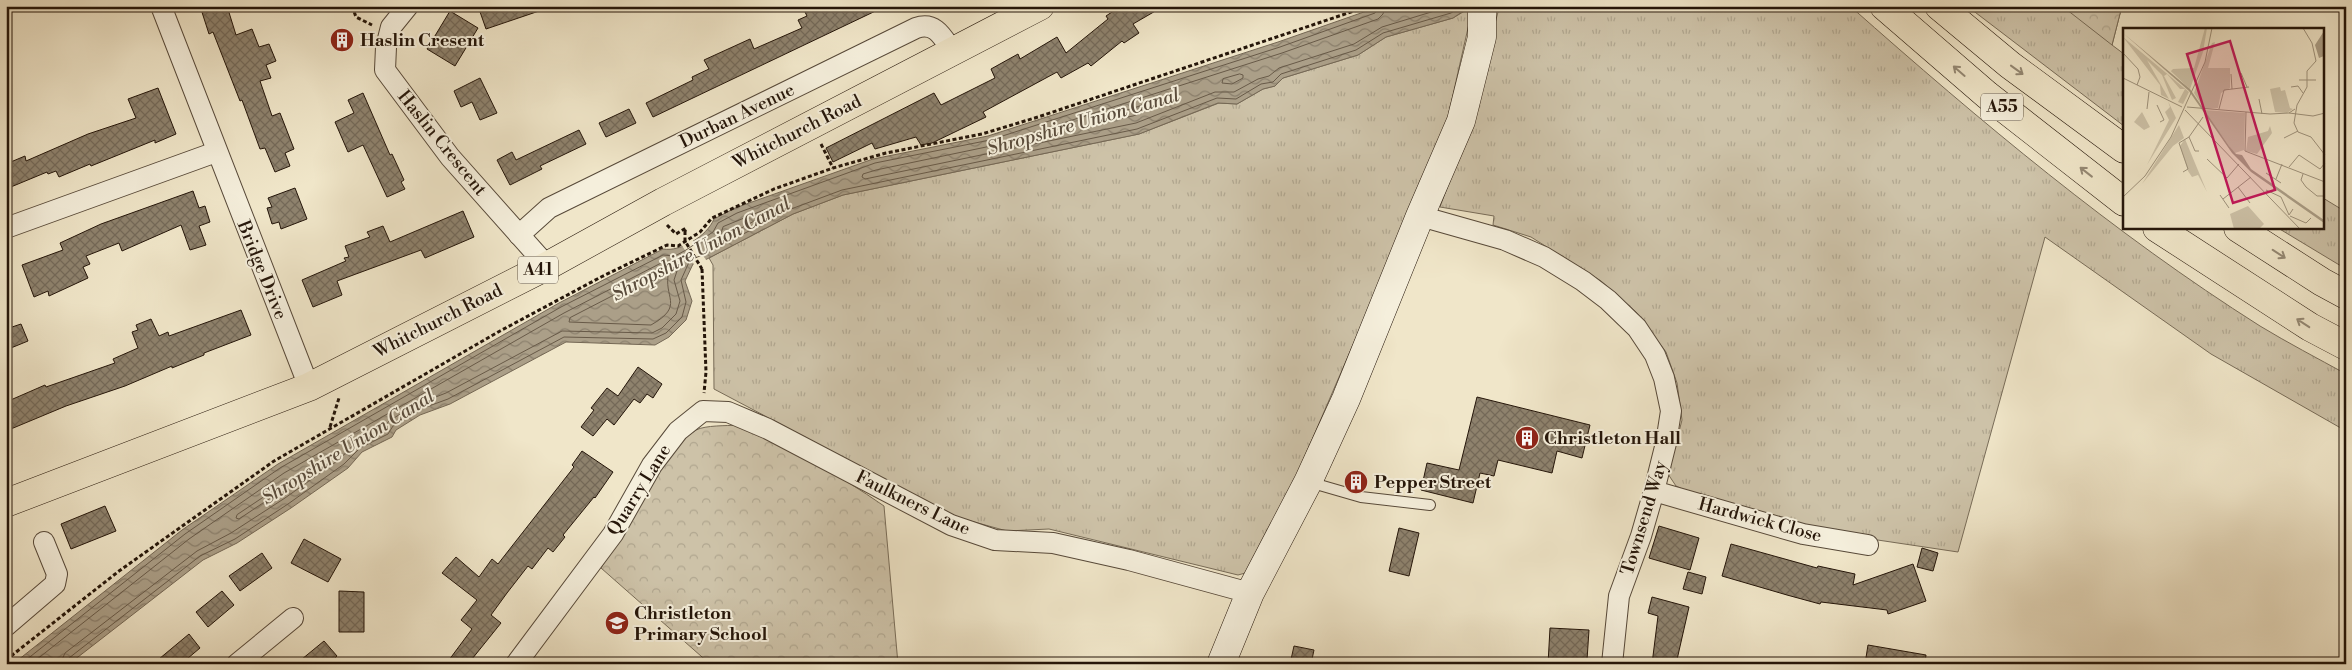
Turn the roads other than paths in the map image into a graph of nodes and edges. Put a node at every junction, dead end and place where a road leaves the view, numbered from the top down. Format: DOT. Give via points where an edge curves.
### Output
graph roads {
  1 [pos="161,6"];
  2 [pos="408,6"];
  3 [pos="1040,6"];
  4 [pos="1884,6"];
  5 [pos="1939,6"];
  6 [pos="1482,7"];
  7 [pos="953,52"];
  8 [pos="2123,149"];
  9 [pos="216,152"];
  10 [pos="2123,201"];
  11 [pos="1420,216"];
  12 [pos="6,228"];
  13 [pos="2160,229"];
  14 [pos="2240,229"];
  15 [pos="519,235"];
  16 [pos="547,266"];
  17 [pos="2346,295"];
  18 [pos="2346,346"];
  19 [pos="309,387"];
  20 [pos="703,411"];
  21 [pos="1308,482"];
  22 [pos="1654,491"];
  23 [pos="6,504"];
  24 [pos="1430,505"];
  25 [pos="44,542"];
  26 [pos="1868,545"];
  27 [pos="1250,593"];
  28 [pos="293,618"];
  29 [pos="6,626"];
  30 [pos="237,664"];
  31 [pos="516,664"];
  32 [pos="1221,664"];
  33 [pos="1612,664"];
  1 -- 9 [label="street, Bridge Drive"];
  2 -- 15 [label="street, Haslin Crescent" via="389,34 385,70 450,157"];
  3 -- 7 [label="highway, Whitchurch Road / A41"];
  10 -- 4 [label="highway, A55, one-way" via="1987,95"];
  5 -- 8 [label="highway, A55, one-way" via="2010,65"];
  6 -- 11 [label="street" via="1482,37 1461,122"];
  7 -- 15 [label="street, Durban Avenue" via="933,28 923,25 549,208"];
  7 -- 16 [label="highway, Whitchurch Road / A41"];
  9 -- 12 [label="street"];
  9 -- 19 [label="street, Bridge Drive"];
  11 -- 21 [label="street" via="1346,399"];
  11 -- 22 [label="street, Townsend Way" via="1505,240 1544,257 1608,300 1637,328 1655,355 1671,412"];
  18 -- 13 [label="highway, one-way" via="2310,327"];
  14 -- 17 [label="highway, one-way"];
  15 -- 16 [label="street, Haslin Crescent"];
  16 -- 19 [label="highway, Whitchurch Road / A41"];
  19 -- 23 [label="highway, Whitchurch Road / A41"];
  20 -- 27 [label="street, Faulkners Lane" via="728,412 768,429 951,524 995,540 1052,543"];
  20 -- 31 [label="street, Quarry Lane" via="678,431 652,465 613,534"];
  21 -- 24 [label="lane" via="1361,497"];
  21 -- 27 [label="street"];
  22 -- 26 [label="street, Hardwick Close" via="1803,534"];
  22 -- 33 [label="street, Townsend Way" via="1619,596"];
  25 -- 29 [label="street" via="57,574 55,584"];
  27 -- 32 [label="street"];
  28 -- 30 [label="street"];
}
